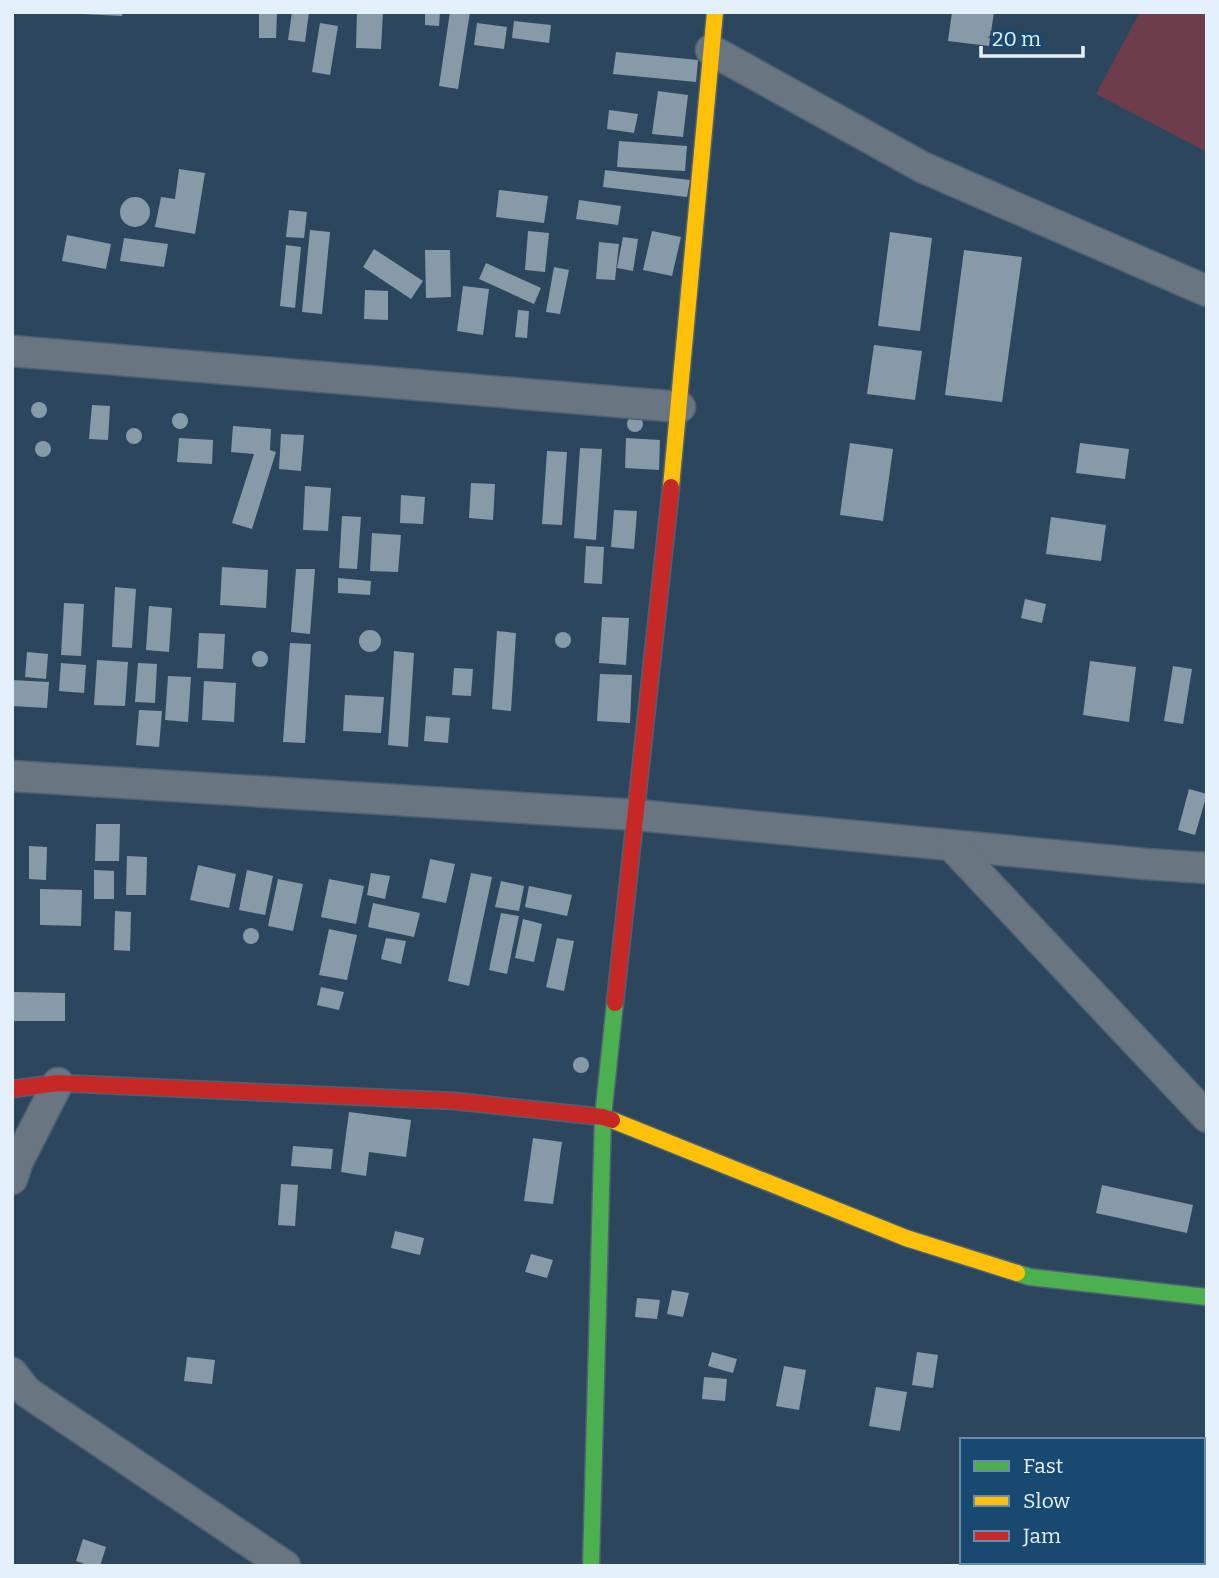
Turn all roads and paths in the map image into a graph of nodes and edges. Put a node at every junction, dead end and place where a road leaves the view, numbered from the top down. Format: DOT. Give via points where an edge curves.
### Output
graph roads {
  1 [pos="715,12"];
  2 [pos="711,50"];
  3 [pos="1207,291"];
  4 [pos="12,351"];
  5 [pos="680,407"];
  6 [pos="12,776"];
  7 [pos="637,815"];
  8 [pos="951,845"];
  9 [pos="1207,868"];
  10 [pos="58,1083"];
  11 [pos="12,1089"];
  12 [pos="603,1116"];
  13 [pos="1207,1117"];
  14 [pos="12,1179"];
  15 [pos="1207,1297"];
  16 [pos="12,1373"];
  17 [pos="285,1566"];
  18 [pos="591,1566"];
  1 -- 2 [label="street"];
  2 -- 3 [label="street" via="922,167"];
  2 -- 5 [label="street"];
  4 -- 5 [label="street"];
  5 -- 7 [label="street"];
  6 -- 7 [label="street"];
  7 -- 8 [label="street"];
  7 -- 12 [label="street"];
  8 -- 9 [label="street"];
  8 -- 13 [label="street"];
  10 -- 11 [label="street"];
  10 -- 12 [label="street" via="454,1101"];
  10 -- 14 [label="street"];
  12 -- 15 [label="street" via="906,1238 1030,1277"];
  12 -- 18 [label="street"];
  16 -- 17 [label="street" via="27,1392"];
}
